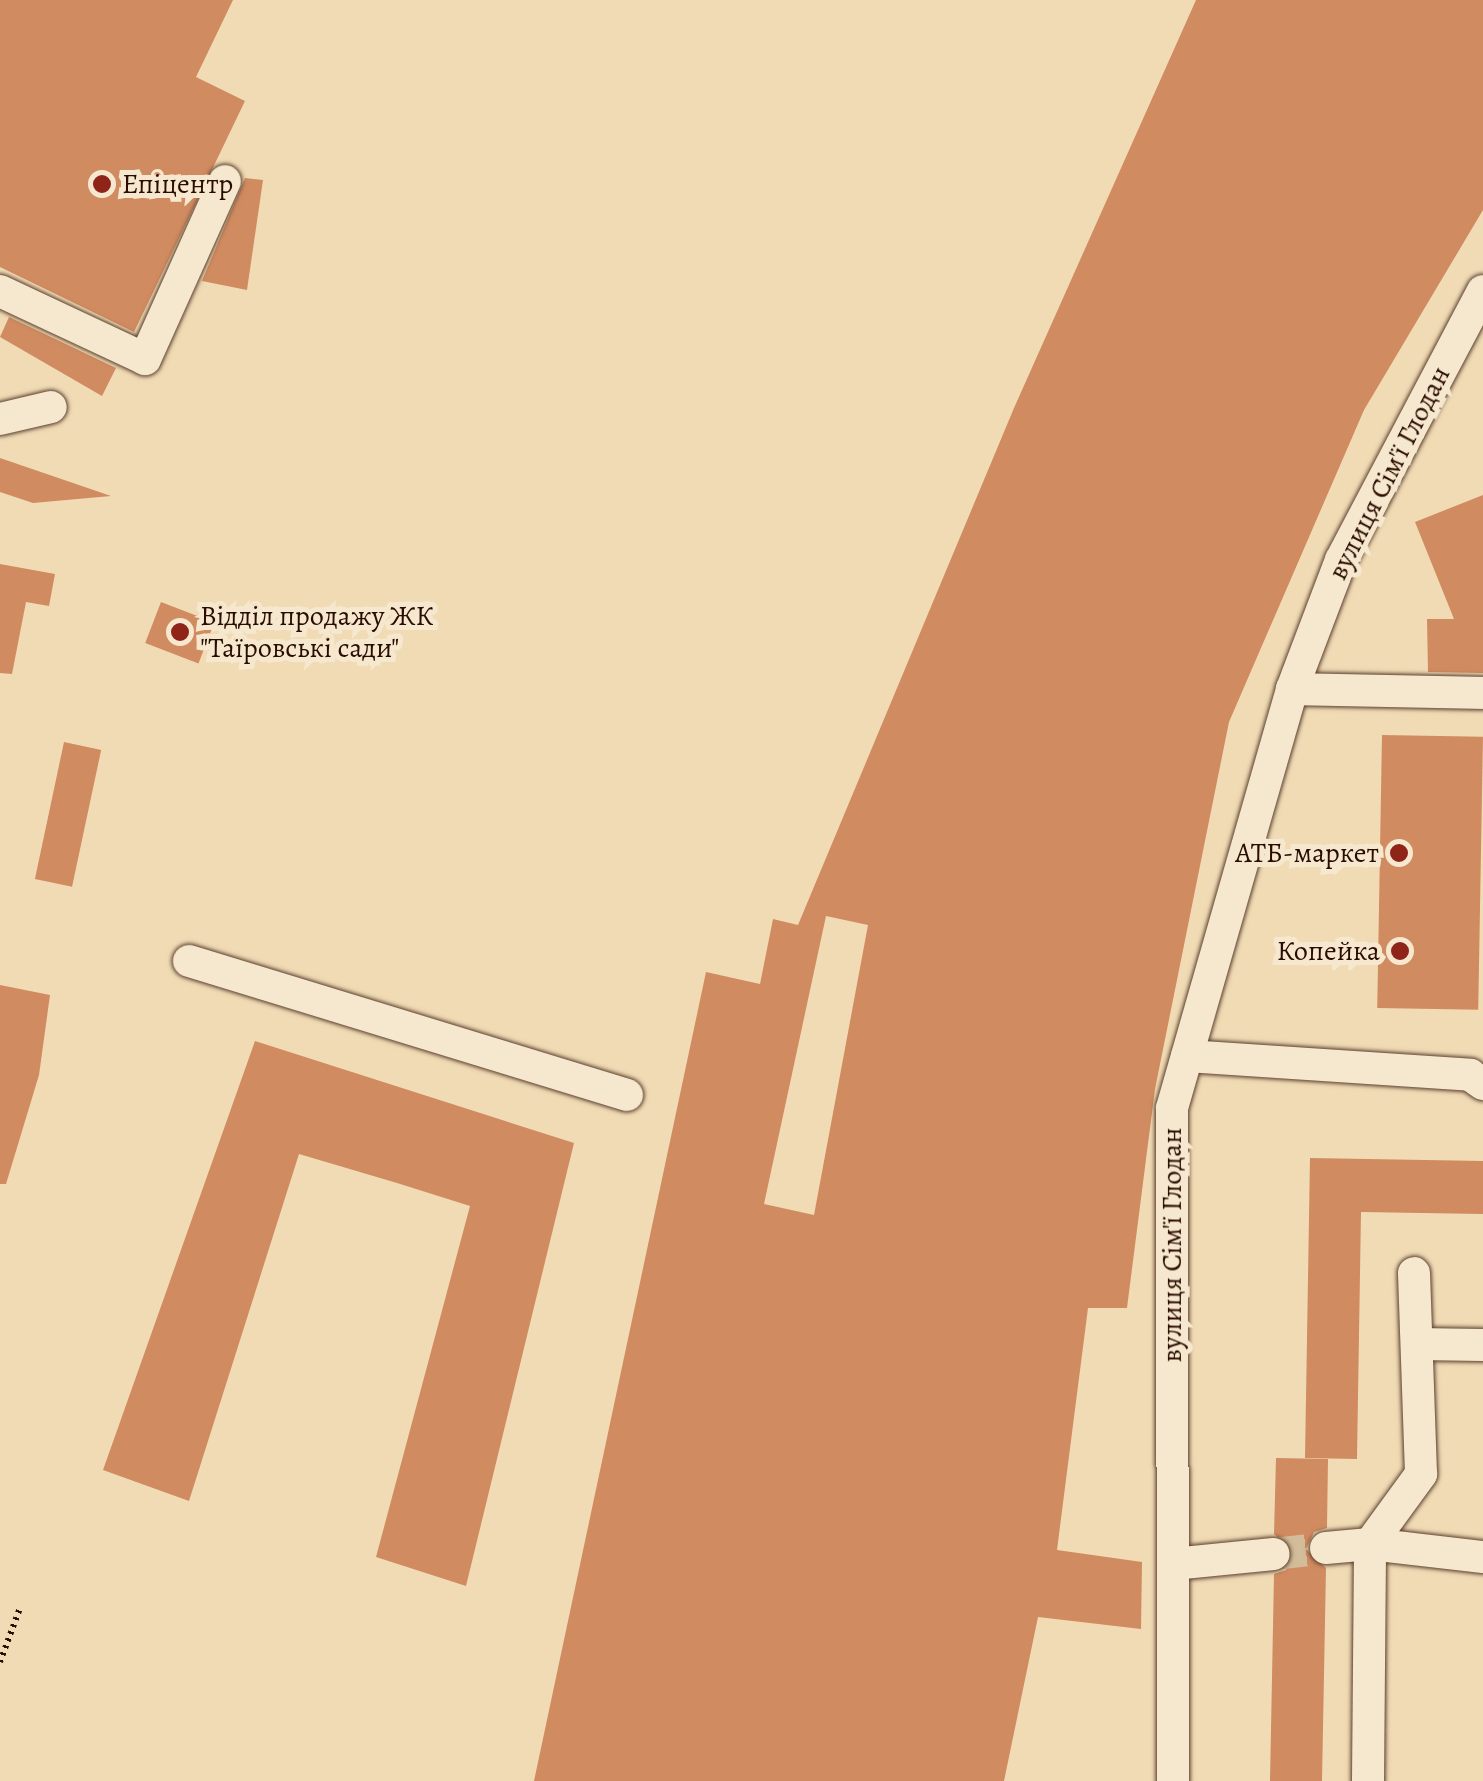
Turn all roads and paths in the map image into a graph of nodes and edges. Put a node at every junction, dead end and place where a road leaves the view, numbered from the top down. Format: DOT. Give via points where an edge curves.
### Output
graph roads {
  1 [pos="225,181"];
  2 [pos="0,290"];
  3 [pos="1483,291"];
  4 [pos="51,407"];
  5 [pos="0,419"];
  6 [pos="1292,689"];
  7 [pos="1483,693"];
  8 [pos="189,961"];
  9 [pos="1187,1056"];
  10 [pos="1483,1084"];
  11 [pos="627,1095"];
  12 [pos="1414,1274"];
  13 [pos="1416,1344"];
  14 [pos="1483,1345"];
  15 [pos="1370,1544"];
  16 [pos="1326,1548"];
  17 [pos="1274,1554"];
  18 [pos="1483,1557"];
  19 [pos="1173,1564"];
  20 [pos="20,1608"];
  21 [pos="0,1662"];
  22 [pos="1173,1781"];
  23 [pos="1368,1781"];
  1 -- 2 [label="street" via="145,359"];
  3 -- 6 [label="street, вулиця Сім'ї Глодан" via="1341,560"];
  4 -- 5 [label="street"];
  6 -- 7 [label="street"];
  6 -- 9 [label="street, вулиця Сім'ї Глодан"];
  8 -- 11 [label="street"];
  9 -- 10 [label="street" via="1470,1075"];
  9 -- 19 [label="street, вулиця Сім'ї Глодан" via="1172,1108"];
  12 -- 13 [label="street"];
  13 -- 14 [label="street"];
  13 -- 15 [label="street" via="1422,1474"];
  15 -- 16 [label="street"];
  15 -- 18 [label="street"];
  15 -- 23 [label="street"];
  17 -- 19 [label="street"];
  19 -- 22 [label="street, вулиця Сім'ї Глодан"];
  20 -- 21 [label="path"];
}
